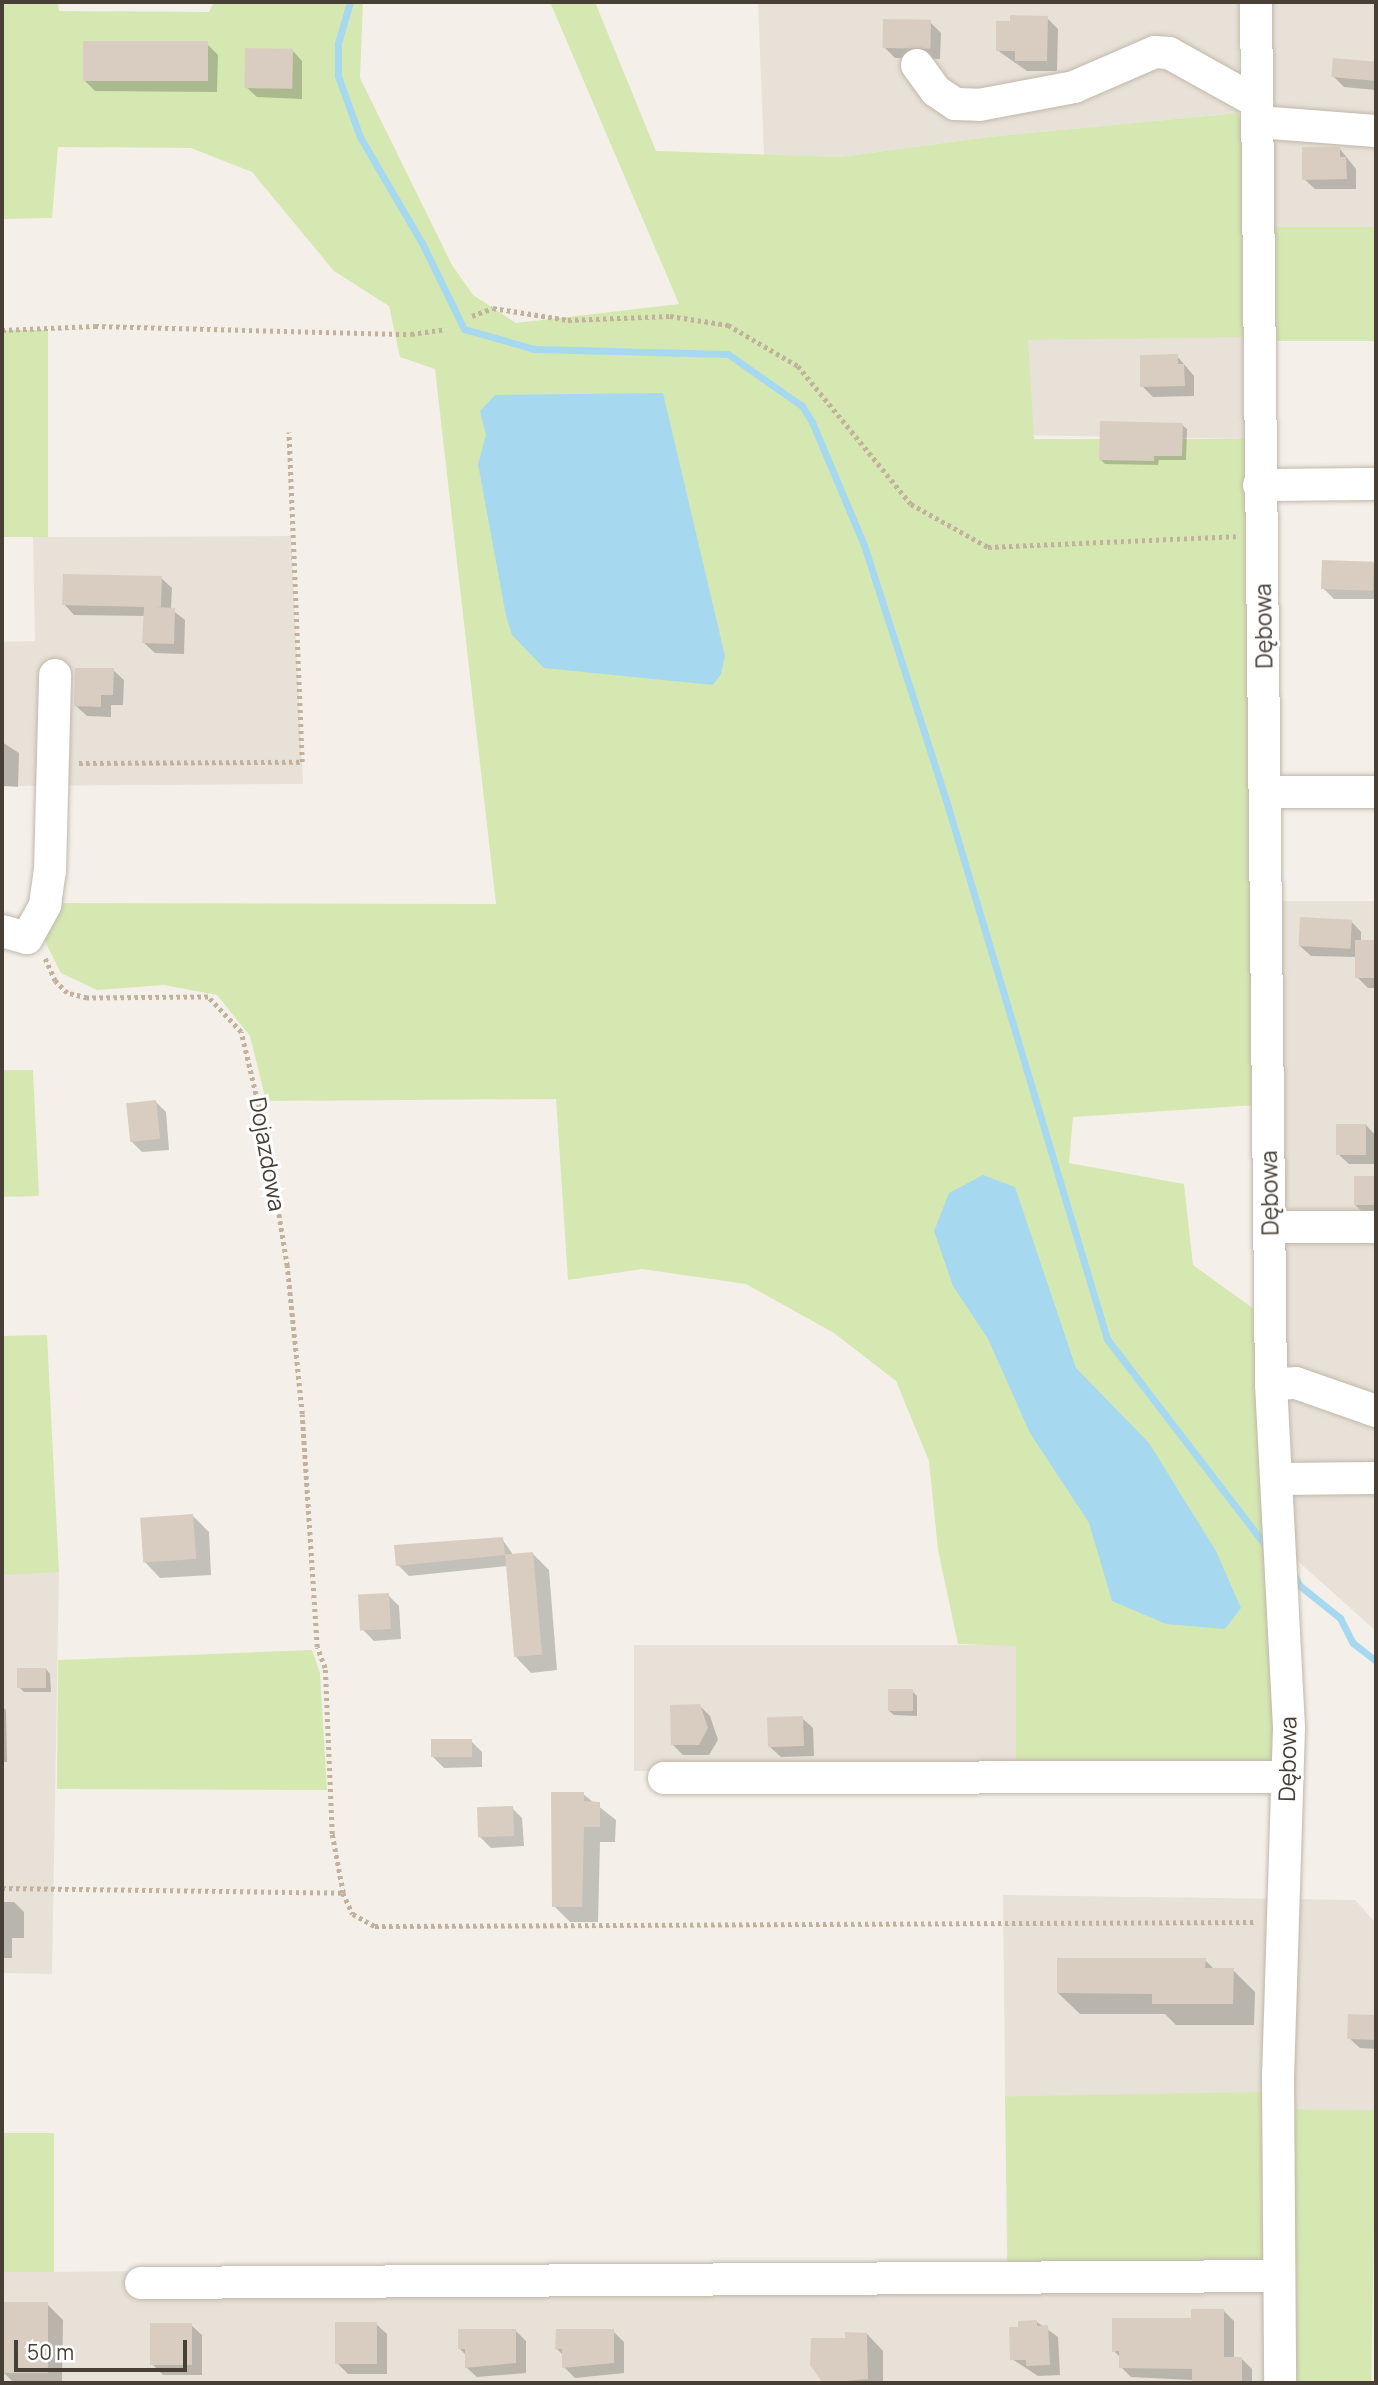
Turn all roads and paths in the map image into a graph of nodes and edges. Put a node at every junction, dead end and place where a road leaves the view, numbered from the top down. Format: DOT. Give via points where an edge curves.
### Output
graph roads {
  1 [pos="1256,2"];
  2 [pos="917,65"];
  3 [pos="1258,112"];
  4 [pos="1376,131"];
  5 [pos="472,316"];
  6 [pos="446,329"];
  7 [pos="2,330"];
  8 [pos="289,432"];
  9 [pos="1376,484"];
  10 [pos="1259,494"];
  11 [pos="1376,504"];
  12 [pos="1262,535"];
  13 [pos="55,675"];
  14 [pos="53,764"];
  15 [pos="1265,792"];
  16 [pos="1376,792"];
  17 [pos="15,934"];
  18 [pos="1270,1227"];
  19 [pos="1376,1227"];
  20 [pos="1271,1384"];
  21 [pos="1376,1411"];
  22 [pos="1376,1478"];
  23 [pos="1277,1479"];
  24 [pos="1287,1777"];
  25 [pos="664,1778"];
  26 [pos="2,1888"];
  27 [pos="343,1893"];
  28 [pos="1281,1922"];
  29 [pos="1277,2277"];
  30 [pos="141,2283"];
  31 [pos="1280,2383"];
  1 -- 3 [label="street, Dębowa"];
  2 -- 3 [label="street" via="936,92 955,104 979,105 1074,87 1155,52 1169,52"];
  3 -- 4 [label="street"];
  3 -- 10 [label="street, Dębowa"];
  5 -- 12 [label="path" via="493,307 568,320 670,316 728,325 798,366 911,504 988,547"];
  6 -- 7 [label="path" via="411,334 95,326"];
  8 -- 14 [label="path" via="302,762"];
  9 -- 10 [label="street"];
  10 -- 11 [label="street"];
  10 -- 12 [label="street, Dębowa"];
  12 -- 15 [label="street, Dębowa"];
  13 -- 14 [label="street"];
  14 -- 17 [label="street" via="45,905"];
  15 -- 16 [label="street"];
  15 -- 18 [label="street, Dębowa"];
  17 -- 27 [label="path, Dojazdowa" via="42,951 55,981 67,993 87,998 208,997 241,1032 267,1142 287,1266 314,1563 317,1647 326,1668 332,1834"];
  18 -- 19 [label="street"];
  18 -- 20 [label="street, Dębowa"];
  20 -- 21 [label="street" via="1296,1383"];
  20 -- 23 [label="street, Dębowa"];
  22 -- 23 [label="street"];
  23 -- 24 [label="street, Dębowa" via="1289,1728"];
  24 -- 25 [label="street"];
  24 -- 28 [label="street, Dębowa"];
  26 -- 27 [label="path"];
  27 -- 28 [label="path" via="353,1914 375,1926"];
  28 -- 29 [label="street, Dębowa"];
  29 -- 30 [label="street"];
  29 -- 31 [label="street, Dębowa"];
}
